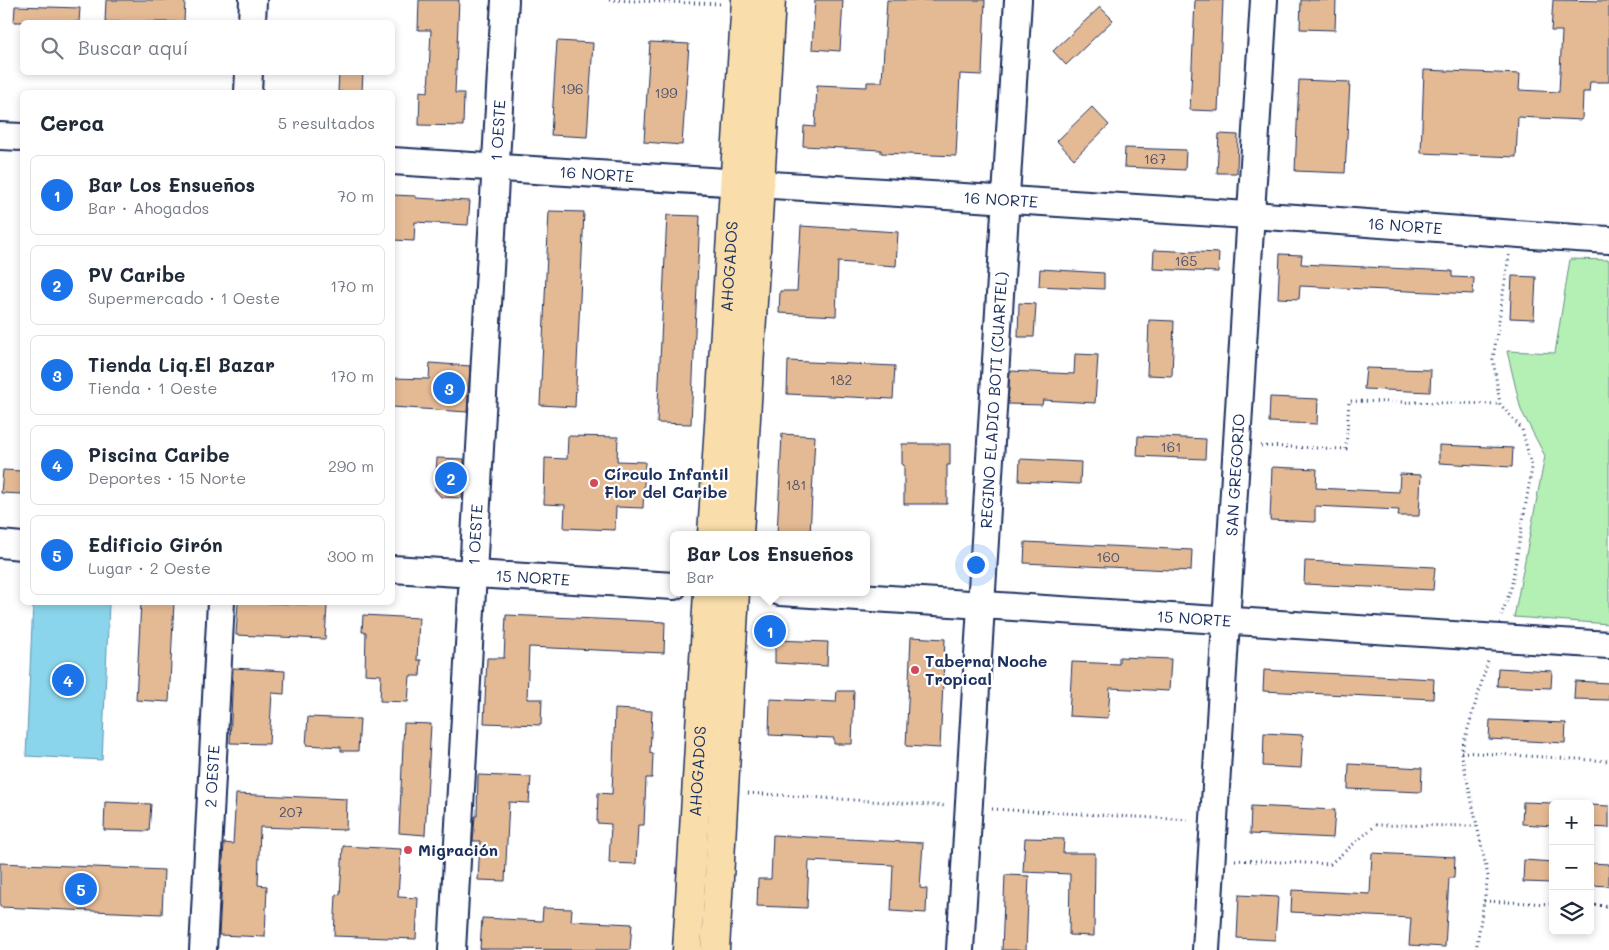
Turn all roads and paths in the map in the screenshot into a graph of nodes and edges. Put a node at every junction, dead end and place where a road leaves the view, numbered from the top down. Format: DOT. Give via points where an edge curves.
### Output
graph roads {
  1 [pos="253,0"];
  2 [pos="504,0"];
  3 [pos="608,0"];
  4 [pos="1018,0"];
  5 [pos="1264,0"];
  6 [pos="754,2"];
  7 [pos="252,20"];
  8 [pos="249,75"];
  9 [pos="248,90"];
  10 [pos="0,136"];
  11 [pos="20,137"];
  12 [pos="395,161"];
  13 [pos="495,167"];
  14 [pos="747,184"];
  15 [pos="1006,201"];
  16 [pos="1252,215"];
  17 [pos="1512,235"];
  18 [pos="1609,240"];
  19 [pos="1500,404"];
  20 [pos="1236,446"];
  21 [pos="712,531"];
  22 [pos="739,531"];
  23 [pos="0,544"];
  24 [pos="20,546"];
  25 [pos="395,568"];
  26 [pos="472,573"];
  27 [pos="670,586"];
  28 [pos="708,596"];
  29 [pos="735,596"];
  30 [pos="842,596"];
  31 [pos="222,605"];
  32 [pos="981,605"];
  33 [pos="1226,621"];
  34 [pos="1494,638"];
  35 [pos="1609,645"];
  36 [pos="1461,752"];
  37 [pos="1609,761"];
  38 [pos="1476,826"];
  39 [pos="1212,859"];
  40 [pos="1484,901"];
  41 [pos="1549,904"];
  42 [pos="1594,906"];
  43 [pos="1609,906"];
  44 [pos="203,950"];
  45 [pos="452,950"];
  46 [pos="687,950"];
  47 [pos="715,950"];
  48 [pos="960,950"];
  49 [pos="1206,950"];
  50 [pos="1476,950"];
  1 -- 7 [label="street"];
  2 -- 13 [label="street, 1 OESTE"];
  3 -- 6 [label="path"];
  4 -- 15 [label="street, REGINO ELADIO BOTI (CUARTEL)"];
  5 -- 16 [label="street, SAN GREGORIO"];
  6 -- 14 [label="main road, AHOGADOS"];
  8 -- 9 [label="street"];
  10 -- 11 [label="street"];
  12 -- 13 [label="street, 16 NORTE"];
  13 -- 14 [label="street, 16 NORTE"];
  13 -- 26 [label="street, 1 OESTE"];
  14 -- 15 [label="street, 16 NORTE"];
  14 -- 21 [label="main road, AHOGADOS"];
  14 -- 22 [label="main road, AHOGADOS"];
  15 -- 16 [label="street, 16 NORTE"];
  15 -- 32 [label="street, REGINO ELADIO BOTI (CUARTEL)"];
  16 -- 17 [label="street, 16 NORTE"];
  16 -- 20 [label="street, SAN GREGORIO"];
  17 -- 18 [label="street, 16 NORTE"];
  17 -- 19 [label="path" via="1493,358"];
  19 -- 20 [label="path" via="1349,401 1346,449"];
  19 -- 34 [label="path" via="1522,429 1532,468 1511,589"];
  20 -- 33 [label="street, SAN GREGORIO"];
  23 -- 24 [label="street"];
  25 -- 26 [label="street, 15 NORTE"];
  26 -- 27 [label="street, 15 NORTE"];
  26 -- 45 [label="street, 1 OESTE"];
  28 -- 46 [label="main road, AHOGADOS"];
  29 -- 47 [label="main road, AHOGADOS"];
  30 -- 32 [label="street, 15 NORTE"];
  31 -- 44 [label="street, 2 OESTE"];
  32 -- 33 [label="street, 15 NORTE"];
  32 -- 48 [label="street, REGINO ELADIO BOTI (CUARTEL)"];
  33 -- 34 [label="street, 15 NORTE"];
  33 -- 39 [label="street, SAN GREGORIO"];
  34 -- 35 [label="street, 15 NORTE"];
  34 -- 36 [label="path"];
  36 -- 37 [label="path"];
  36 -- 38 [label="path"];
  38 -- 39 [label="path" via="1376,825 1330,864"];
  38 -- 40 [label="path" via="1488,876"];
  39 -- 49 [label="street, SAN GREGORIO"];
  40 -- 41 [label="path"];
  40 -- 50 [label="path"];
  42 -- 43 [label="path"];
}
